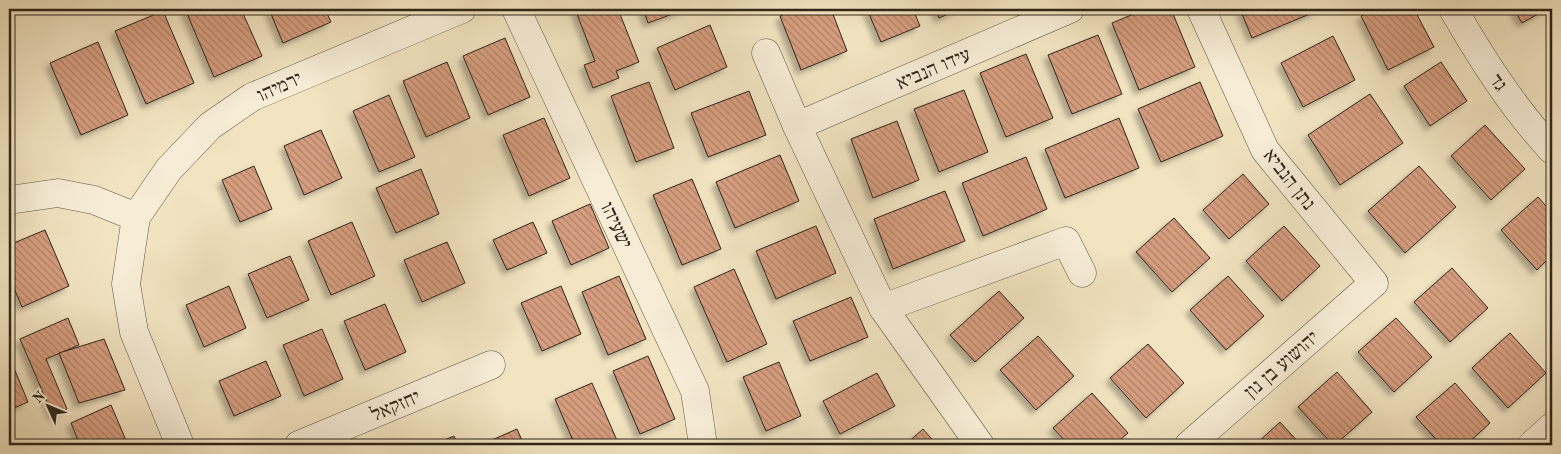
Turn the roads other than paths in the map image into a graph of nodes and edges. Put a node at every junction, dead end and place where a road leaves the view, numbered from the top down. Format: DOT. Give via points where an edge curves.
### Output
graph roads {
  1 [pos="462,9"];
  2 [pos="516,9"];
  3 [pos="1070,9"];
  4 [pos="1201,9"];
  5 [pos="1453,9"];
  6 [pos="766,54"];
  7 [pos="797,126"];
  8 [pos="1552,150"];
  9 [pos="9,200"];
  10 [pos="136,217"];
  11 [pos="1082,273"];
  12 [pos="1374,283"];
  13 [pos="883,308"];
  14 [pos="491,365"];
  15 [pos="1552,427"];
  16 [pos="180,445"];
  17 [pos="299,445"];
  18 [pos="703,445"];
  19 [pos="980,445"];
  20 [pos="1189,445"];
  21 [pos="1532,445"];
  1 -- 10 [label="street, ירמיהו" via="252,97 210,126 169,169"];
  2 -- 18 [label="street, ישעיהו" via="695,391"];
  3 -- 7 [label="street, עידו הנביא"];
  4 -- 12 [label="street, נתן הנביא" via="1265,150"];
  5 -- 8 [label="street, גד" via="1478,52 1532,129"];
  6 -- 7 [label="street"];
  7 -- 13 [label="street"];
  9 -- 10 [label="street" via="58,193 94,200"];
  10 -- 16 [label="street, ירמיהו" via="126,284 134,332"];
  11 -- 13 [label="street" via="1066,241"];
  12 -- 20 [label="street, יהושוע בן נון"];
  13 -- 19 [label="street"];
  14 -- 17 [label="street, יחזקאל"];
  15 -- 21 [label="street"];
}
